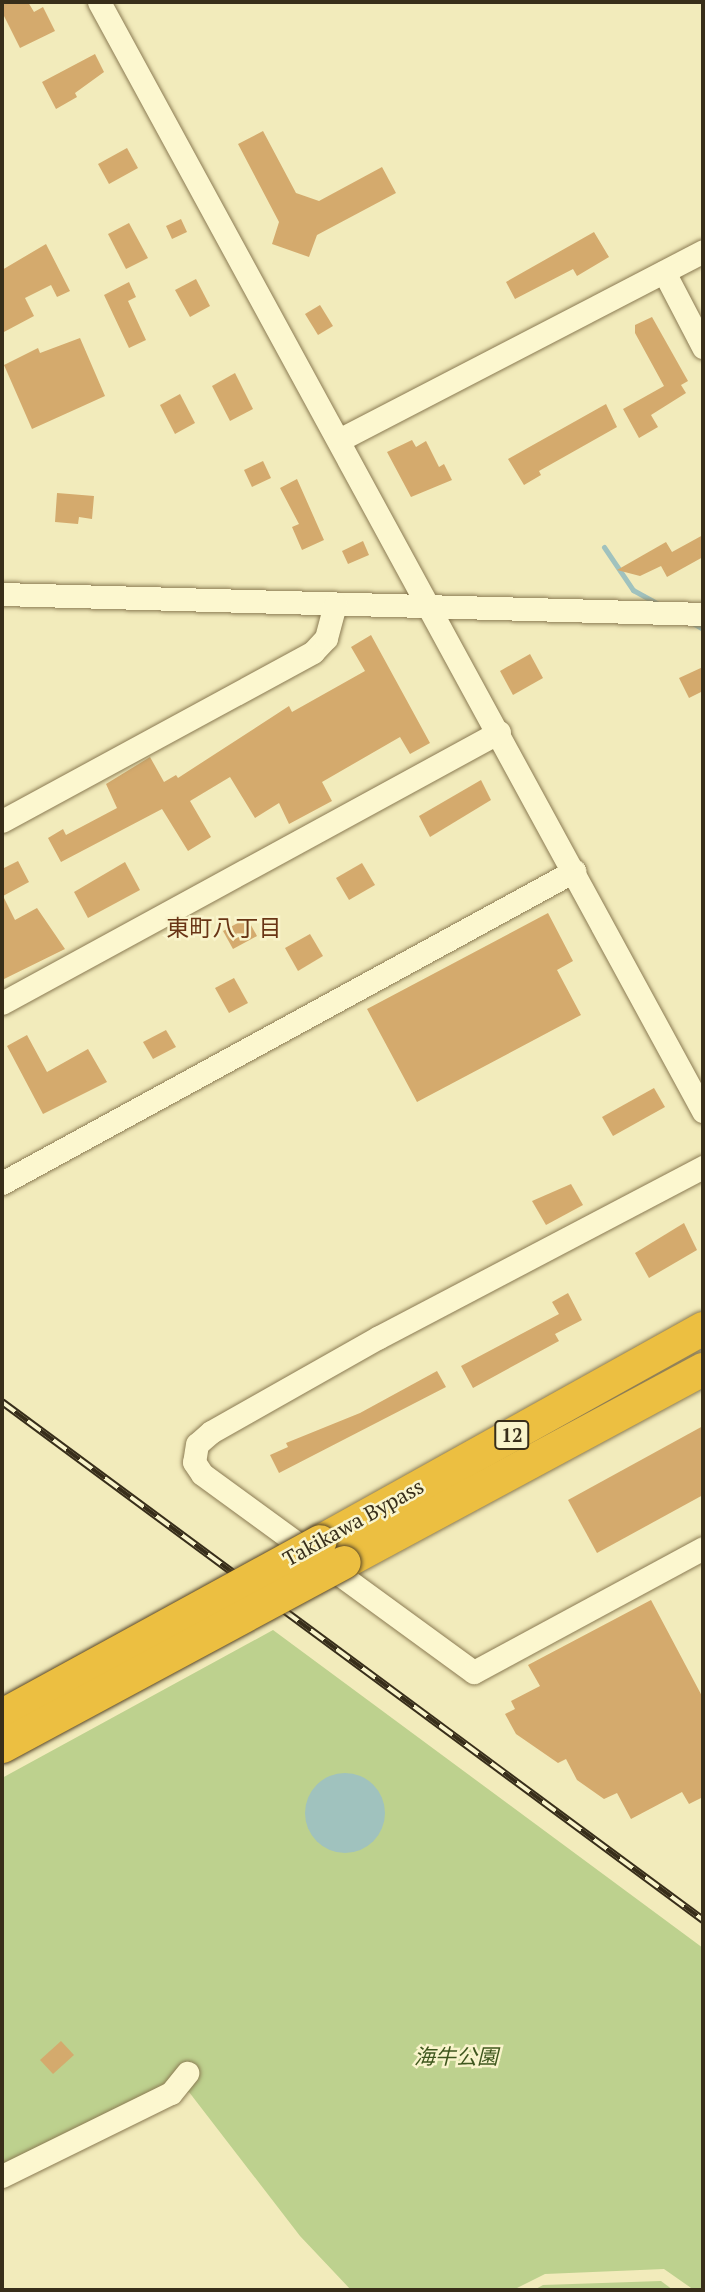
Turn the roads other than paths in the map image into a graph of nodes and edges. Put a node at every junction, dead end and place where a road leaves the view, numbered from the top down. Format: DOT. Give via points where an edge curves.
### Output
graph roads {
  1 [pos="99,2"];
  2 [pos="703,251"];
  3 [pos="664,272"];
  4 [pos="703,347"];
  5 [pos="339,440"];
  6 [pos="2,594"];
  7 [pos="335,604"];
  8 [pos="430,608"];
  9 [pos="703,614"];
  10 [pos="499,732"];
  11 [pos="2,821"];
  12 [pos="574,870"];
  13 [pos="2,1003"];
  14 [pos="703,1111"];
  15 [pos="703,1167"];
  16 [pos="2,1183"];
  17 [pos="703,1328"];
  18 [pos="703,1369"];
  19 [pos="703,1548"];
  20 [pos="332,1551"];
  21 [pos="2,1715"];
  22 [pos="2,1746"];
  23 [pos="187,2073"];
  24 [pos="2,2176"];
  1 -- 5 [label="street"];
  2 -- 3 [label="street"];
  3 -- 4 [label="street"];
  3 -- 5 [label="street"];
  5 -- 8 [label="street"];
  6 -- 7 [label="street"];
  7 -- 8 [label="street"];
  7 -- 11 [label="street" via="326,638 313,652"];
  8 -- 9 [label="street"];
  8 -- 10 [label="street"];
  10 -- 12 [label="street"];
  10 -- 13 [label="street"];
  12 -- 14 [label="street"];
  12 -- 16 [label="street"];
  15 -- 19 [label="street" via="391,1331 211,1432 197,1444 194,1462 202,1474 474,1672"];
  17 -- 20 [label="highway, Takikawa Bypass / 12"];
  18 -- 20 [label="highway, Takikawa Bypass / 12"];
  20 -- 21 [label="highway, Takikawa Bypass / 12, bridge"];
  20 -- 22 [label="highway, Takikawa Bypass / 12, bridge"];
  23 -- 24 [label="street" via="171,2093"];
}
